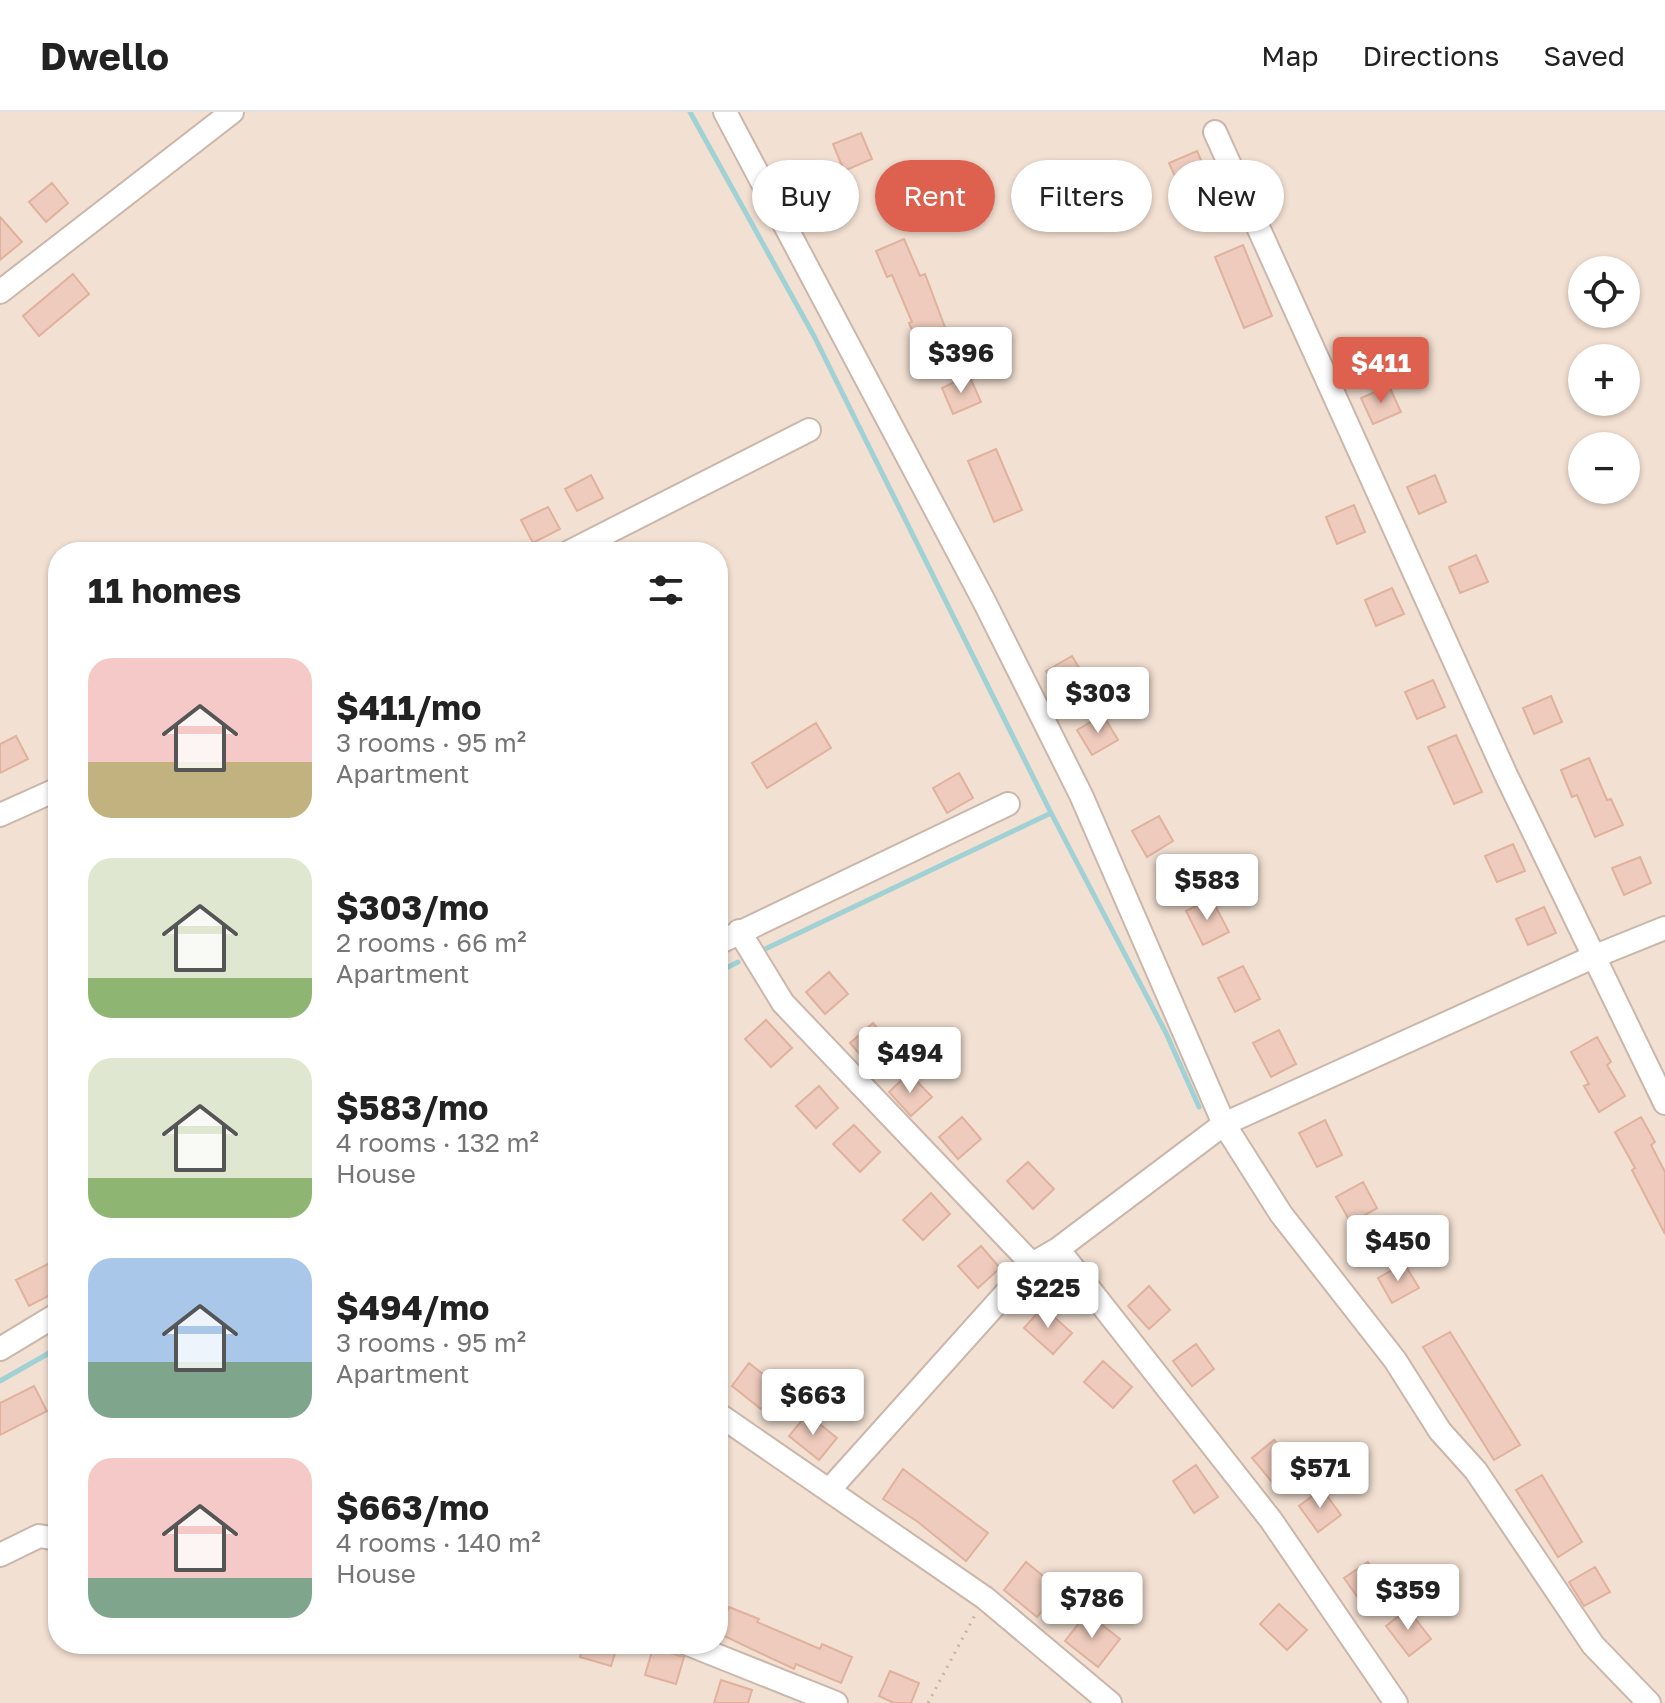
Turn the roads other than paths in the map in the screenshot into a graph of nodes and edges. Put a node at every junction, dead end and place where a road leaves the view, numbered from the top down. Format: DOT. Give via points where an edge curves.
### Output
graph roads {
  1 [pos="232,112"];
  2 [pos="725,112"];
  3 [pos="1215,132"];
  4 [pos="0,292"];
  5 [pos="809,430"];
  6 [pos="589,542"];
  7 [pos="48,793"];
  8 [pos="1008,804"];
  9 [pos="0,815"];
  10 [pos="1665,928"];
  11 [pos="739,931"];
  12 [pos="728,937"];
  13 [pos="1593,957"];
  14 [pos="1665,1103"];
  15 [pos="1224,1124"];
  16 [pos="1058,1249"];
  17 [pos="1032,1264"];
  18 [pos="48,1320"];
  19 [pos="0,1349"];
  20 [pos="728,1421"];
  21 [pos="830,1489"];
  22 [pos="48,1537"];
  23 [pos="0,1555"];
  24 [pos="713,1654"];
  25 [pos="836,1703"];
  26 [pos="1110,1703"];
  27 [pos="1396,1703"];
  28 [pos="1649,1703"];
  1 -- 4 [label="street"];
  2 -- 15 [label="street" via="1081,795"];
  3 -- 13 [label="street"];
  5 -- 6 [label="street"];
  7 -- 9 [label="street"];
  8 -- 11 [label="street"];
  10 -- 13 [label="street"];
  11 -- 12 [label="street"];
  11 -- 17 [label="street" via="783,1003"];
  13 -- 14 [label="street"];
  13 -- 15 [label="street"];
  15 -- 16 [label="street"];
  15 -- 28 [label="street" via="1281,1214 1395,1360 1440,1431 1476,1471 1593,1645"];
  16 -- 17 [label="street"];
  16 -- 27 [label="street" via="1271,1520"];
  17 -- 21 [label="street"];
  18 -- 19 [label="street"];
  20 -- 21 [label="street"];
  21 -- 26 [label="street" via="985,1598"];
  22 -- 23 [label="street" via="39,1536"];
  24 -- 25 [label="street"];
}
